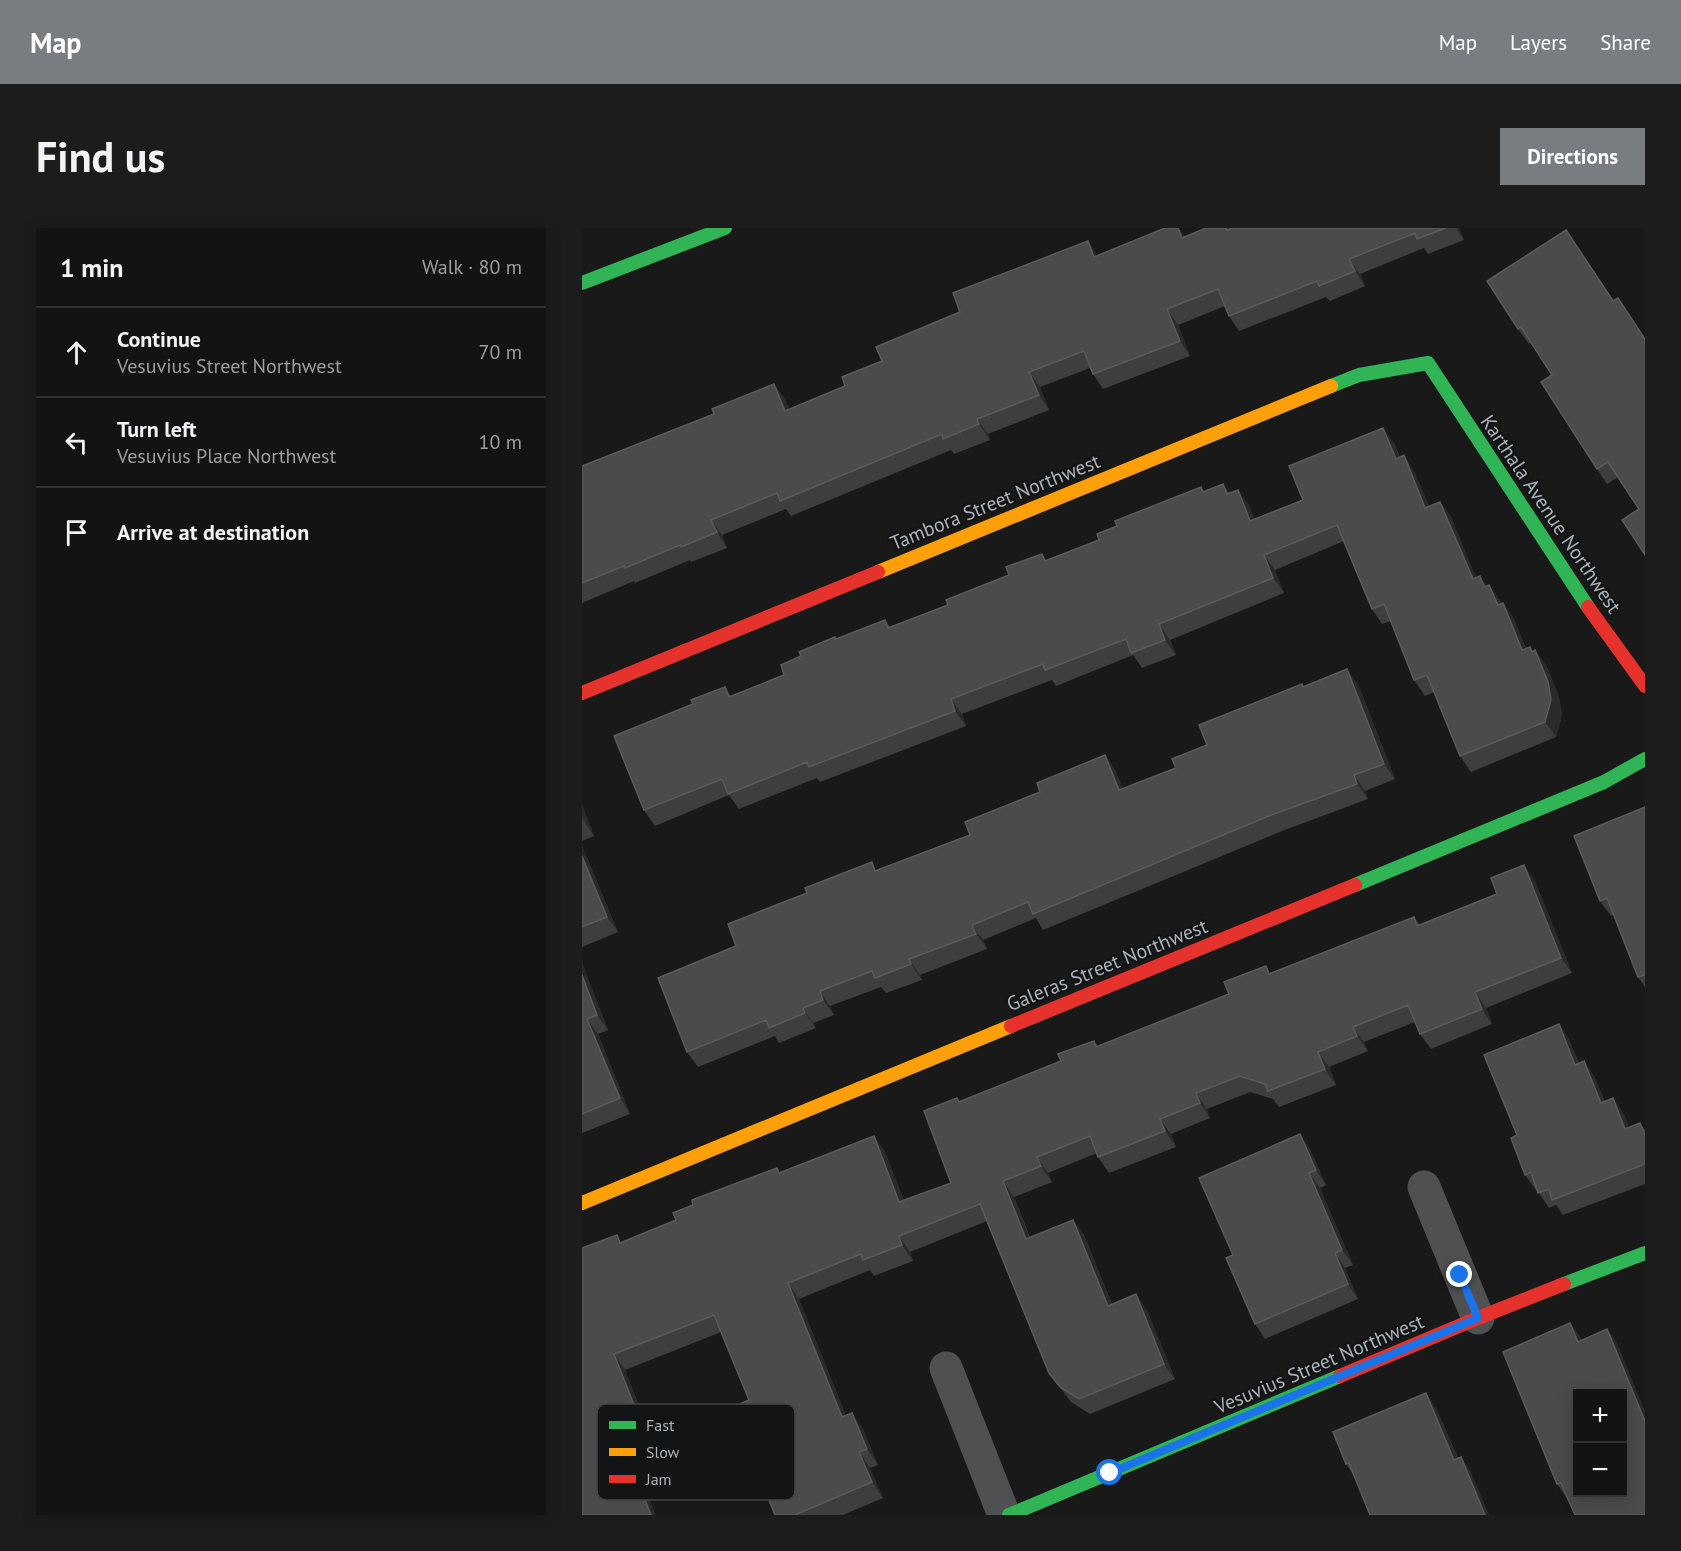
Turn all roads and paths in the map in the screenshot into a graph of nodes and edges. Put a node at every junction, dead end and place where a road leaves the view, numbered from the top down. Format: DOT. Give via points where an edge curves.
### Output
graph roads {
  1 [pos="725,228"];
  2 [pos="582,283"];
  3 [pos="1428,363"];
  4 [pos="1645,686"];
  5 [pos="582,693"];
  6 [pos="1645,759"];
  7 [pos="1424,1187"];
  8 [pos="582,1203"];
  9 [pos="1645,1253"];
  10 [pos="1478,1318"];
  11 [pos="946,1368"];
  12 [pos="1004,1515"];
  13 [pos="1009,1515"];
  1 -- 2 [label="street"];
  3 -- 4 [label="street, Karthala Avenue Northwest" via="1573,586"];
  3 -- 5 [label="street, Tambora Street Northwest" via="1359,375"];
  6 -- 8 [label="street, Galeras Street Northwest" via="1604,782"];
  7 -- 10 [label="street"];
  9 -- 10 [label="street, Vesuvius Street Northwest"];
  10 -- 13 [label="street, Vesuvius Street Northwest"];
  11 -- 12 [label="street"];
}
